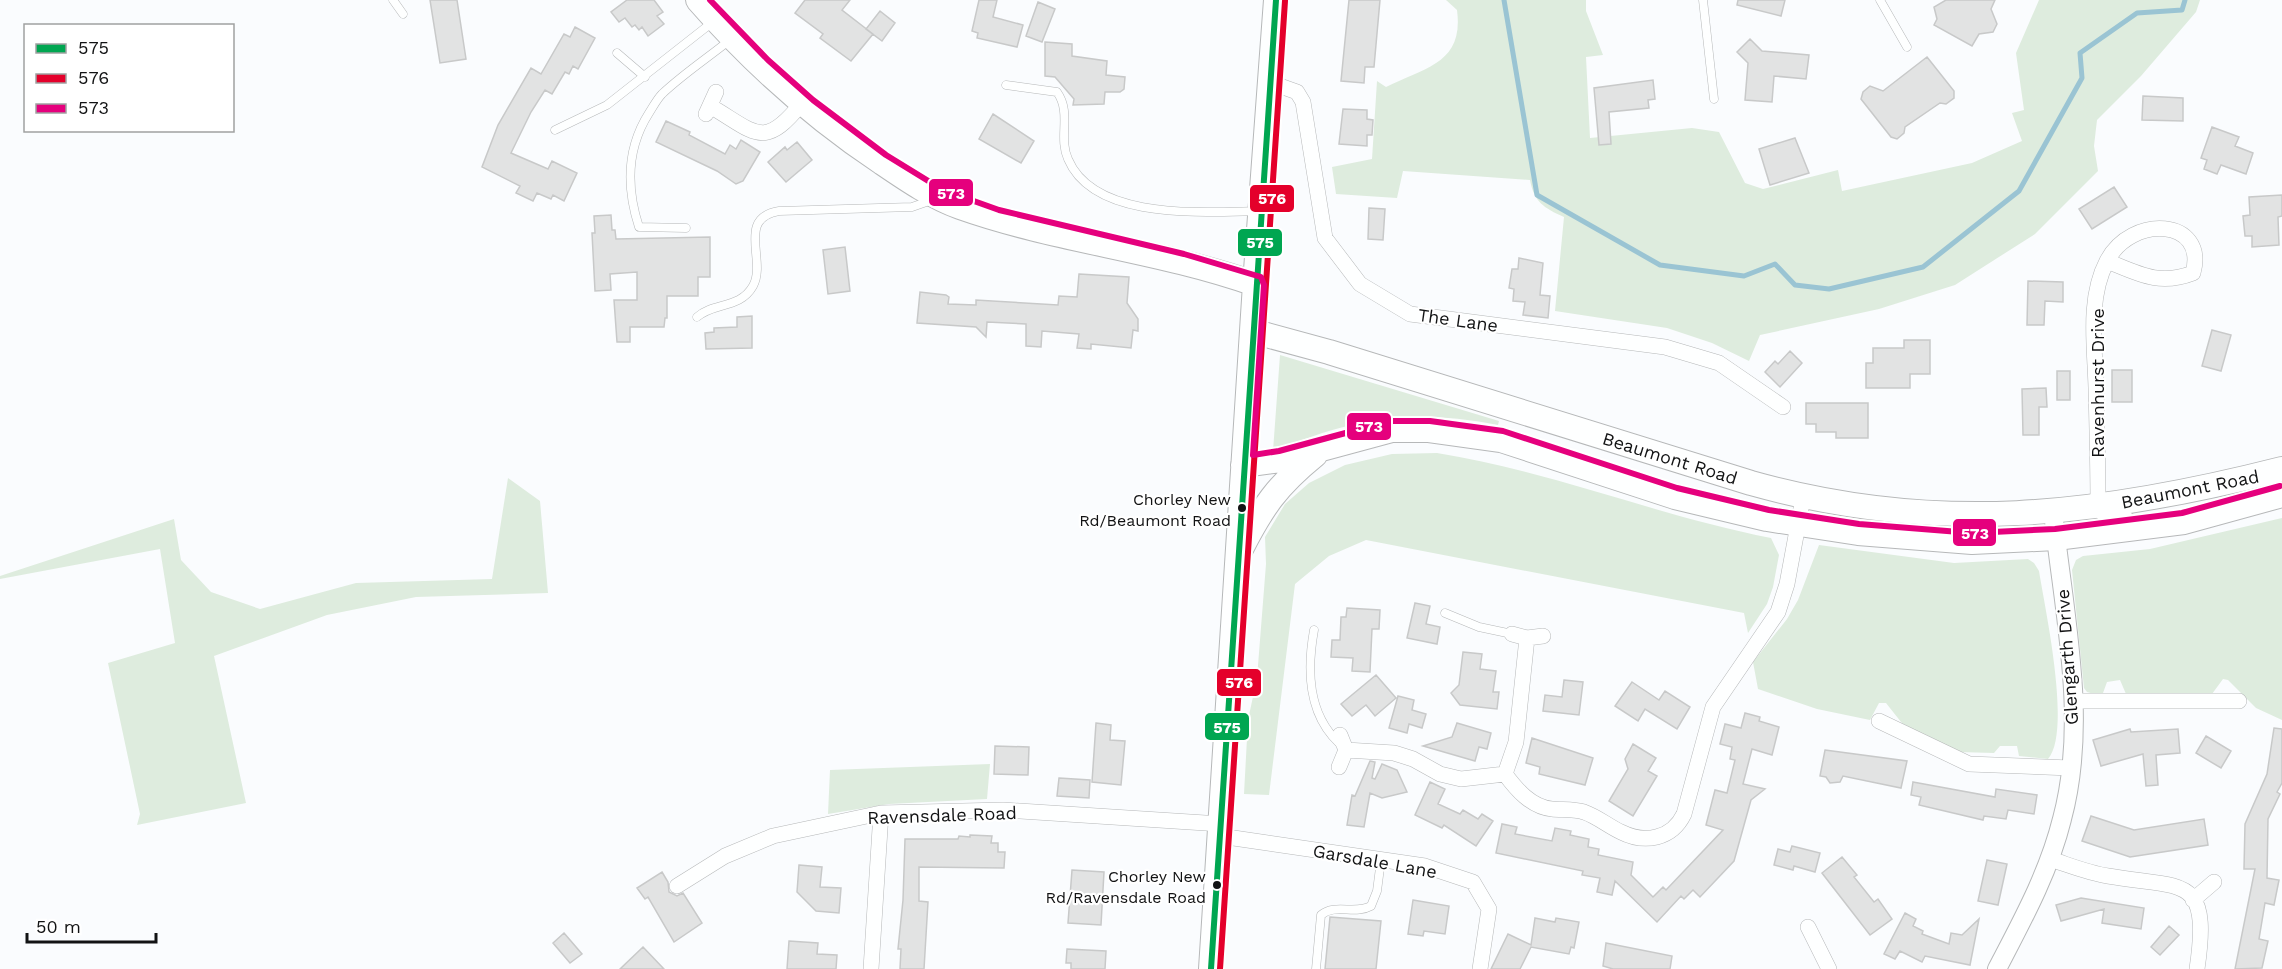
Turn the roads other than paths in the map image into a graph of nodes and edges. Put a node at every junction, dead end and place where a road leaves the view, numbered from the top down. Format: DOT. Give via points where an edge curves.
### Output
graph roads {
  1 [pos="393,0"];
  2 [pos="698,0"];
  3 [pos="1276,0"];
  4 [pos="1703,0"];
  5 [pos="1880,0"];
  6 [pos="403,14"];
  7 [pos="715,20"];
  8 [pos="732,38"];
  9 [pos="1907,47"];
  10 [pos="617,53"];
  11 [pos="645,77"];
  12 [pos="1269,82"];
  13 [pos="1006,85"];
  14 [pos="716,92"];
  15 [pos="1714,99"];
  16 [pos="801,104"];
  17 [pos="555,130"];
  18 [pos="939,198"];
  19 [pos="1260,211"];
  20 [pos="686,228"];
  21 [pos="2107,261"];
  22 [pos="1255,284"];
  23 [pos="697,317"];
  24 [pos="1252,332"];
  25 [pos="1783,407"];
  26 [pos="1321,450"];
  27 [pos="1243,465"];
  28 [pos="2282,469"];
  29 [pos="2282,495"];
  30 [pos="1803,498"];
  31 [pos="2098,507"];
  32 [pos="2053,511"];
  33 [pos="2184,522"];
  34 [pos="1798,524"];
  35 [pos="2067,536"];
  36 [pos="1237,556"];
  37 [pos="1445,613"];
  38 [pos="1314,630"];
  39 [pos="1512,634"];
  40 [pos="1543,636"];
  41 [pos="1527,638"];
  42 [pos="2239,700"];
  43 [pos="2074,701"];
  44 [pos="1879,721"];
  45 [pos="1340,735"];
  46 [pos="1346,750"];
  47 [pos="1339,766"];
  48 [pos="2071,768"];
  49 [pos="1505,774"];
  50 [pos="881,813"];
  51 [pos="1221,830"];
  52 [pos="2050,859"];
  53 [pos="1382,860"];
  54 [pos="2214,882"];
  55 [pos="677,886"];
  56 [pos="2193,900"];
  57 [pos="1808,927"];
  58 [pos="871,969"];
  59 [pos="1211,969"];
  60 [pos="1316,969"];
  61 [pos="1480,969"];
  62 [pos="1829,969"];
  63 [pos="1997,969"];
  64 [pos="2197,969"];
  1 -- 6 [label="lane"];
  2 -- 7 [label="main road"];
  3 -- 12 [label="main road"];
  4 -- 15 [label="lane"];
  5 -- 9 [label="lane"];
  7 -- 8 [label="main road"];
  7 -- 11 [label="lane"];
  8 -- 16 [label="main road"];
  8 -- 20 [label="lane" via="661,95 639,129 631,157 630,194 639,228"];
  10 -- 11 [label="lane"];
  11 -- 17 [label="lane" via="607,105"];
  12 -- 19 [label="main road"];
  12 -- 25 [label="street, The Lane" via="1297,92 1303,102 1325,238 1360,284 1410,314 1665,347 1719,363"];
  13 -- 19 [label="lane" via="1057,92 1065,110 1064,141 1074,171 1117,200 1146,209 1182,213"];
  14 -- 16 [label="street" via="708,110 762,133 780,129"];
  16 -- 18 [label="main road" via="851,142"];
  18 -- 22 [label="main road" via="1074,239 1208,267"];
  18 -- 23 [label="lane" via="912,207 778,211 764,215 756,231 753,286 737,302"];
  19 -- 22 [label="main road"];
  21 -- 21 [label="street, Ravenhurst Drive" via="2145,277 2173,280 2193,273 2196,262 2191,244 2178,232 2163,228 2132,234 2118,244"];
  21 -- 31 [label="street, Ravenhurst Drive" via="2098,284 2094,317"];
  22 -- 24 [label="main road"];
  24 -- 27 [label="main road"];
  24 -- 30 [label="main road, Beaumont Road" via="1329,352"];
  26 -- 27 [label="main road, Beaumont Road"];
  26 -- 34 [label="main road, Beaumont Road" via="1392,430 1429,430 1501,440 1675,497"];
  26 -- 36 [label="main road" via="1286,479 1264,504"];
  27 -- 36 [label="main road"];
  28 -- 31 [label="main road, Beaumont Road" via="2205,489"];
  29 -- 33 [label="main road, Beaumont Road"];
  30 -- 32 [label="main road, Beaumont Road" via="1897,513 2007,515"];
  30 -- 34 [label="street"];
  31 -- 32 [label="main road, Beaumont Road"];
  31 -- 33 [label="street, Beaumont Road" via="2111,519"];
  31 -- 35 [label="street, Beaumont Road"];
  32 -- 35 [label="street, Glengarth Drive"];
  33 -- 35 [label="main road, Beaumont Road"];
  34 -- 35 [label="main road, Beaumont Road" via="1972,542"];
  34 -- 49 [label="street" via="1778,612 1713,707 1678,826 1663,836 1633,837 1581,811 1531,802"];
  35 -- 43 [label="street, Glengarth Drive"];
  36 -- 51 [label="main road"];
  37 -- 39 [label="lane" via="1479,627"];
  38 -- 46 [label="lane" via="1308,664 1310,687 1325,730"];
  39 -- 41 [label="street"];
  40 -- 41 [label="street"];
  41 -- 49 [label="street" via="1516,742"];
  42 -- 43 [label="street"];
  43 -- 48 [label="street, Glengarth Drive"];
  44 -- 48 [label="street" via="1969,765"];
  45 -- 46 [label="street"];
  46 -- 47 [label="street"];
  46 -- 49 [label="street" via="1394,753 1461,779"];
  48 -- 52 [label="street, Glengarth Drive" via="2063,818"];
  50 -- 51 [label="street, Ravensdale Road" via="1003,810"];
  50 -- 55 [label="street, Ravensdale Road" via="773,836 725,856"];
  50 -- 58 [label="street"];
  51 -- 53 [label="street, Garsdale Lane"];
  51 -- 59 [label="main road"];
  52 -- 56 [label="street" via="2106,876 2178,885"];
  52 -- 63 [label="street, Glengarth Drive"];
  53 -- 60 [label="lane" via="1371,906 1329,910 1319,918"];
  53 -- 61 [label="street, Garsdale Lane" via="1425,866 1473,882 1489,909"];
  54 -- 56 [label="street"];
  56 -- 64 [label="street" via="2202,922"];
  57 -- 62 [label="street"];
}
